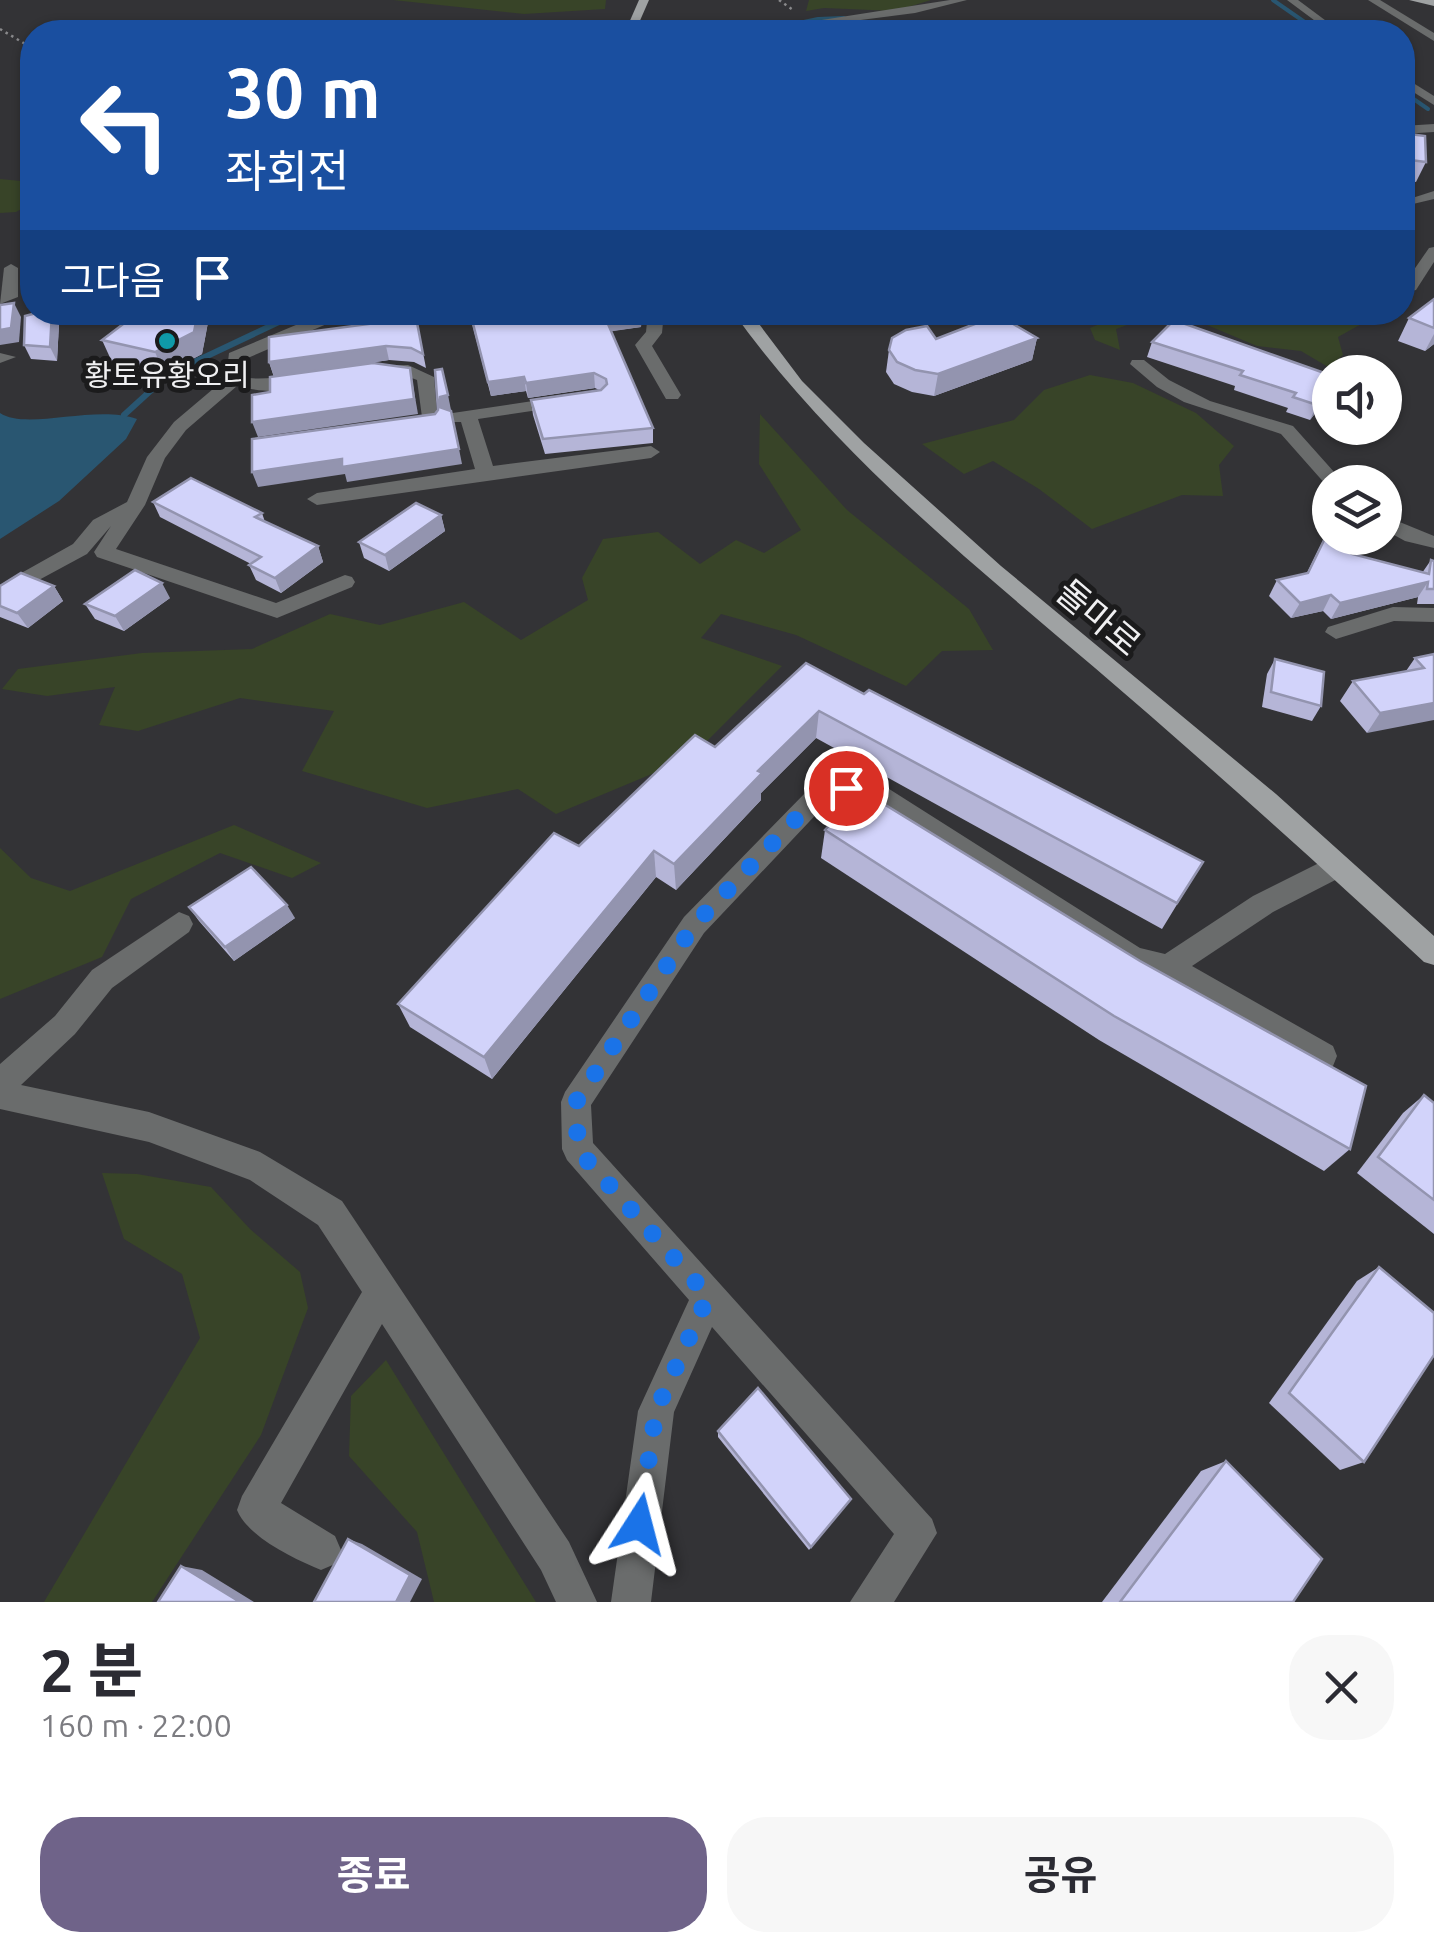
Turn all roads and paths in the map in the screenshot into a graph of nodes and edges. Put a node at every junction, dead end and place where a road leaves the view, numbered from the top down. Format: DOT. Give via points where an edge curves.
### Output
graph roads {
  1 [pos="962,0"];
  2 [pos="1292,0"];
  3 [pos="1372,0"];
  4 [pos="1414,0"];
  5 [pos="1434,3"];
  6 [pos="847,20"];
  7 [pos="1320,20"];
  8 [pos="1403,20"];
  9 [pos="1434,40"];
  10 [pos="1418,43"];
  11 [pos="1434,250"];
  12 [pos="6,269"];
  13 [pos="1415,279"];
  14 [pos="0,299"];
  15 [pos="309,325"];
  16 [pos="655,325"];
  17 [pos="751,325"];
  18 [pos="1138,364"];
  19 [pos="353,374"];
  20 [pos="1186,374"];
  21 [pos="317,379"];
  22 [pos="234,380"];
  23 [pos="1171,390"];
  24 [pos="1234,392"];
  25 [pos="672,395"];
  26 [pos="577,400"];
  27 [pos="1211,408"];
  28 [pos="468,416"];
  29 [pos="432,421"];
  30 [pos="393,426"];
  31 [pos="651,452"];
  32 [pos="1315,465"];
  33 [pos="486,473"];
  34 [pos="317,498"];
  35 [pos="135,505"];
  36 [pos="1402,531"];
  37 [pos="1434,542"];
  38 [pos="345,582"];
  39 [pos="0,594"];
  40 [pos="1434,615"];
  41 [pos="1336,632"];
  42 [pos="1338,866"];
  43 [pos="180,924"];
  44 [pos="1434,953"];
  45 [pos="1168,967"];
  46 [pos="1322,1056"];
  47 [pos="0,1084"];
  48 [pos="0,1094"];
  49 [pos="382,1291"];
  50 [pos="708,1296"];
  51 [pos="321,1550"];
  52 [pos="577,1602"];
  53 [pos="631,1602"];
  54 [pos="870,1602"];
  1 -- 6 [label="street"];
  2 -- 7 [label="street"];
  3 -- 8 [label="street"];
  4 -- 5 [label="main road"];
  9 -- 10 [label="street"];
  11 -- 13 [label="street"];
  12 -- 14 [label="street" via="10,297"];
  15 -- 22 [label="street" via="235,357"];
  16 -- 25 [label="street" via="643,345"];
  17 -- 42 [label="main road, 돌마로" via="796,385 858,447"];
  18 -- 23 [label="street"];
  19 -- 29 [label="street" via="389,369 425,377"];
  20 -- 23 [label="street"];
  21 -- 22 [label="street" via="262,387"];
  22 -- 35 [label="street" via="180,426 156,457"];
  23 -- 27 [label="street"];
  24 -- 27 [label="street"];
  26 -- 28 [label="street"];
  27 -- 32 [label="street" via="1282,427"];
  28 -- 29 [label="street"];
  28 -- 33 [label="street"];
  29 -- 30 [label="street"];
  31 -- 33 [label="street"];
  33 -- 34 [label="street"];
  35 -- 38 [label="street" via="104,552 277,611"];
  35 -- 39 [label="street" via="100,524 80,550"];
  36 -- 37 [label="street"];
  40 -- 41 [label="street" via="1393,614"];
  42 -- 44 [label="main road, 돌마로"];
  42 -- 45 [label="street" via="1263,904"];
  43 -- 47 [label="street" via="102,979"];
  45 -- 46 [label="street"];
  45 -- 50 [label="street" via="1133,958 878,794 846,788 816,798 694,925 576,1102 578,1150"];
  48 -- 49 [label="street" via="149,1127 260,1168 330,1212"];
  49 -- 51 [label="street" via="256,1510"];
  49 -- 52 [label="street"];
  50 -- 53 [label="street" via="656,1411"];
  50 -- 54 [label="street" via="918,1533"];
}
